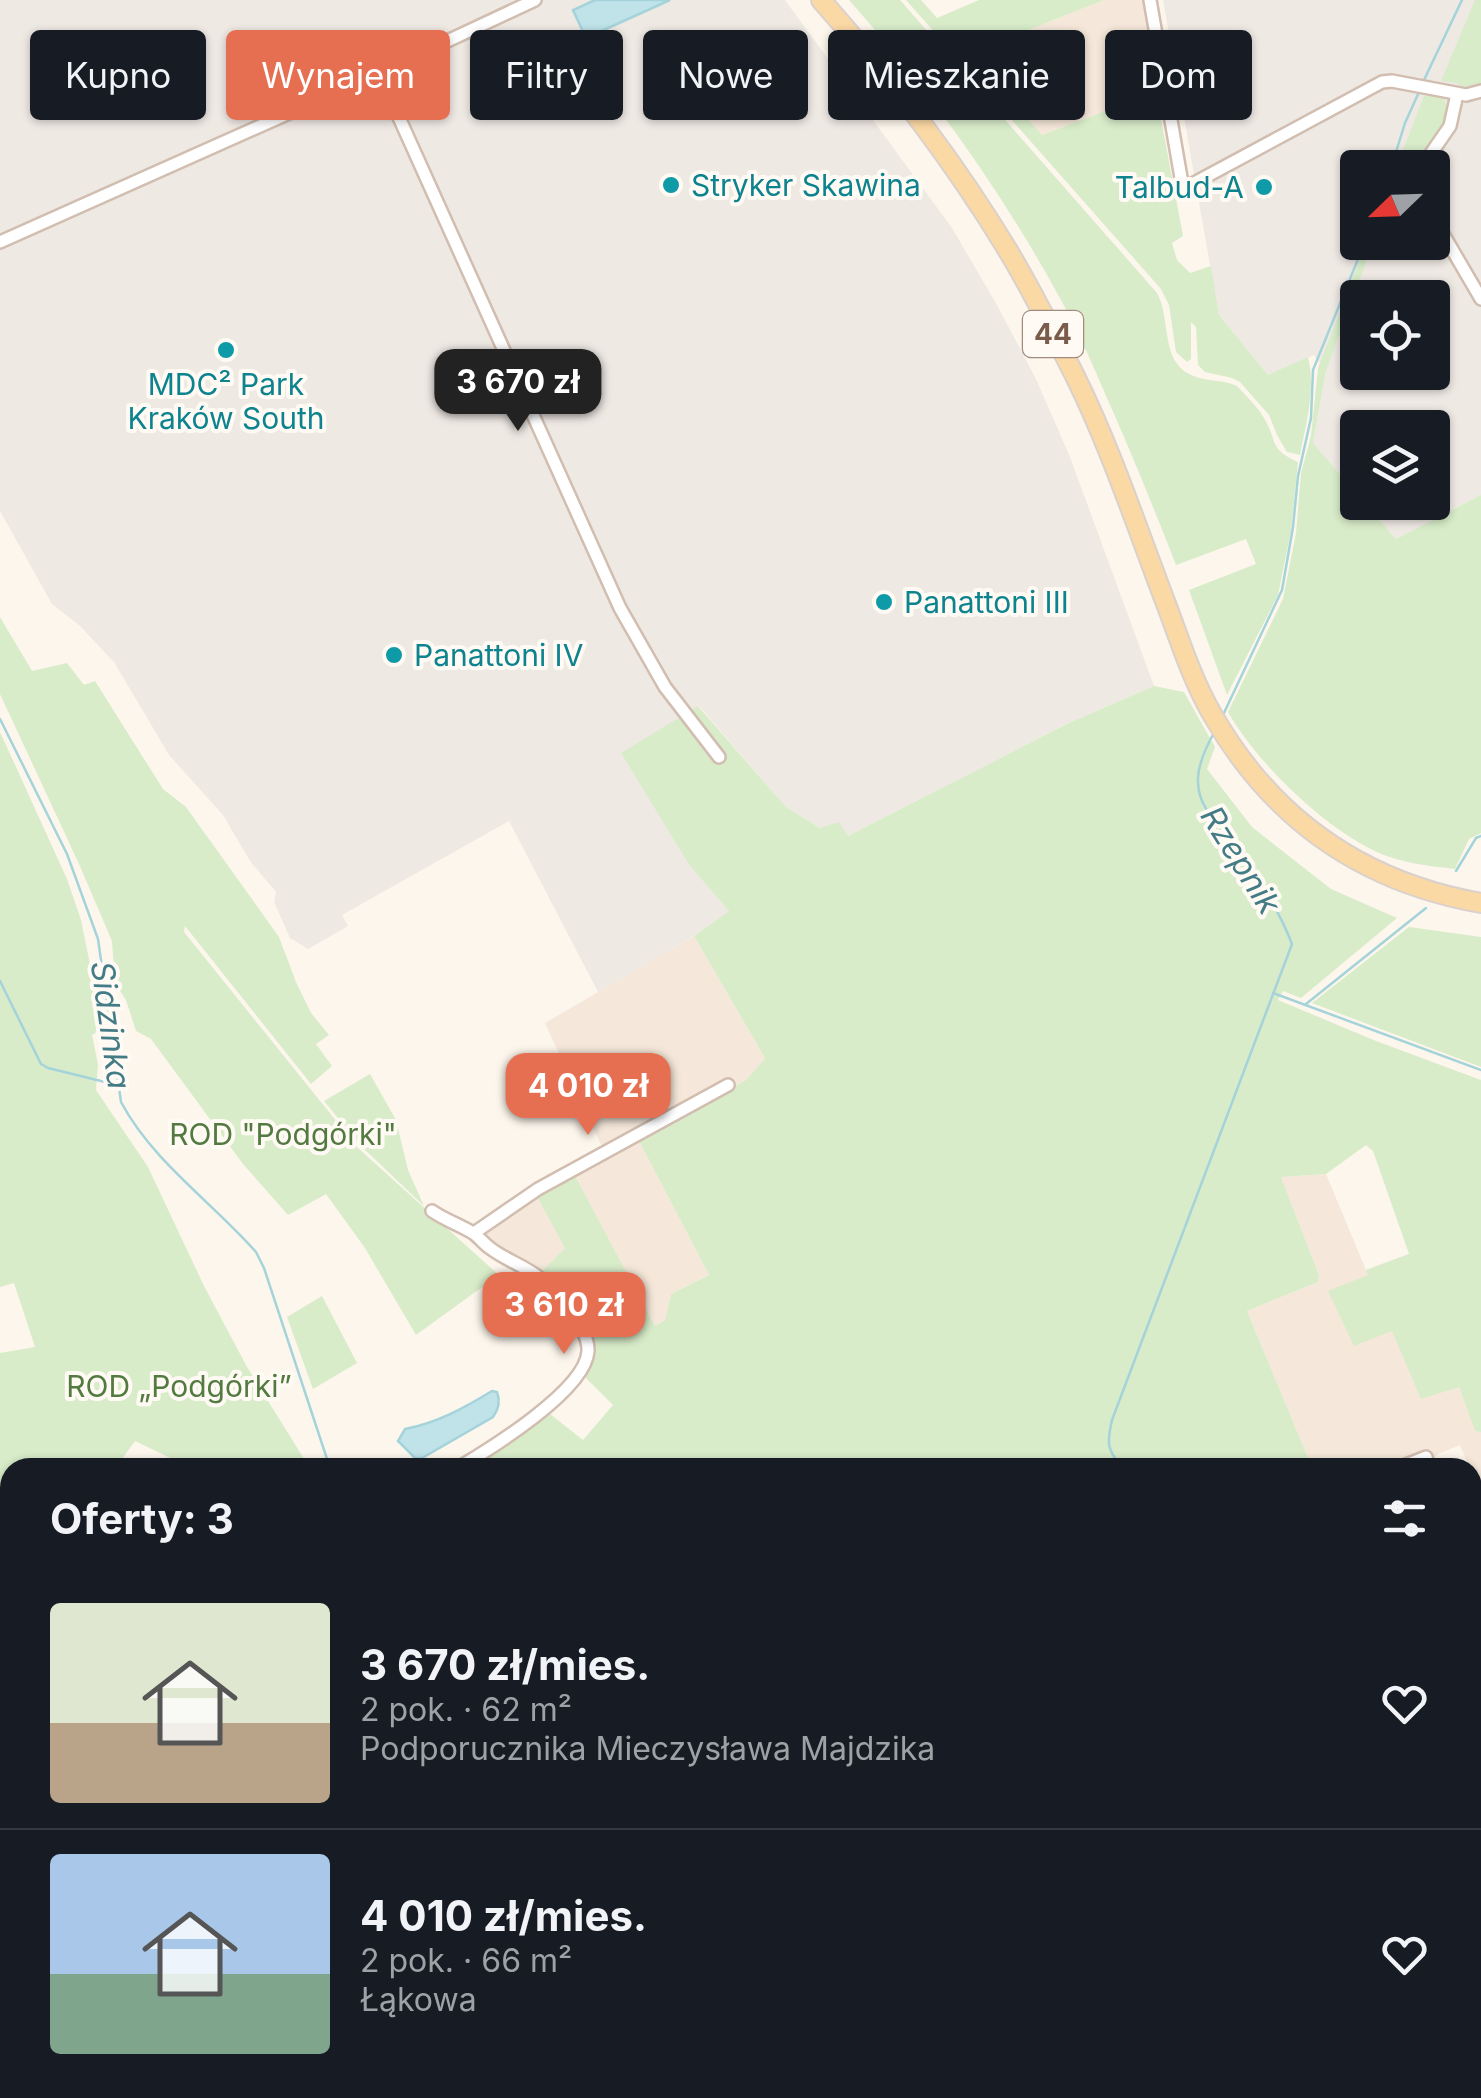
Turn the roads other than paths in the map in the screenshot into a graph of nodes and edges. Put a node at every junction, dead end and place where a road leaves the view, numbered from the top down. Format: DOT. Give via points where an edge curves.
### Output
graph roads {
  1 [pos="535,0"];
  2 [pos="821,0"];
  3 [pos="1150,0"];
  4 [pos="450,40"];
  5 [pos="1481,91"];
  6 [pos="1458,94"];
  7 [pos="275,120"];
  8 [pos="400,120"];
  9 [pos="1433,150"];
  10 [pos="0,242"];
  11 [pos="1450,246"];
  12 [pos="1481,300"];
  13 [pos="719,757"];
  14 [pos="1481,903"];
  15 [pos="728,1085"];
  16 [pos="432,1211"];
  17 [pos="474,1234"];
  18 [pos="473,1458"];
  1 -- 4 [label="street"];
  2 -- 14 [label="main road, 44" via="944,154 1035,298 1078,382 1210,711 1245,765 1302,824 1342,852 1408,884"];
  3 -- 6 [label="street" via="1183,189 1372,86 1392,81"];
  5 -- 6 [label="street"];
  6 -- 9 [label="street" via="1450,126"];
  7 -- 10 [label="street"];
  8 -- 13 [label="street" via="620,608 665,687"];
  11 -- 12 [label="street"];
  15 -- 17 [label="street" via="538,1189"];
  16 -- 17 [label="street"];
  17 -- 18 [label="street" via="552,1290 581,1326 588,1350 576,1378 554,1402"];
}
